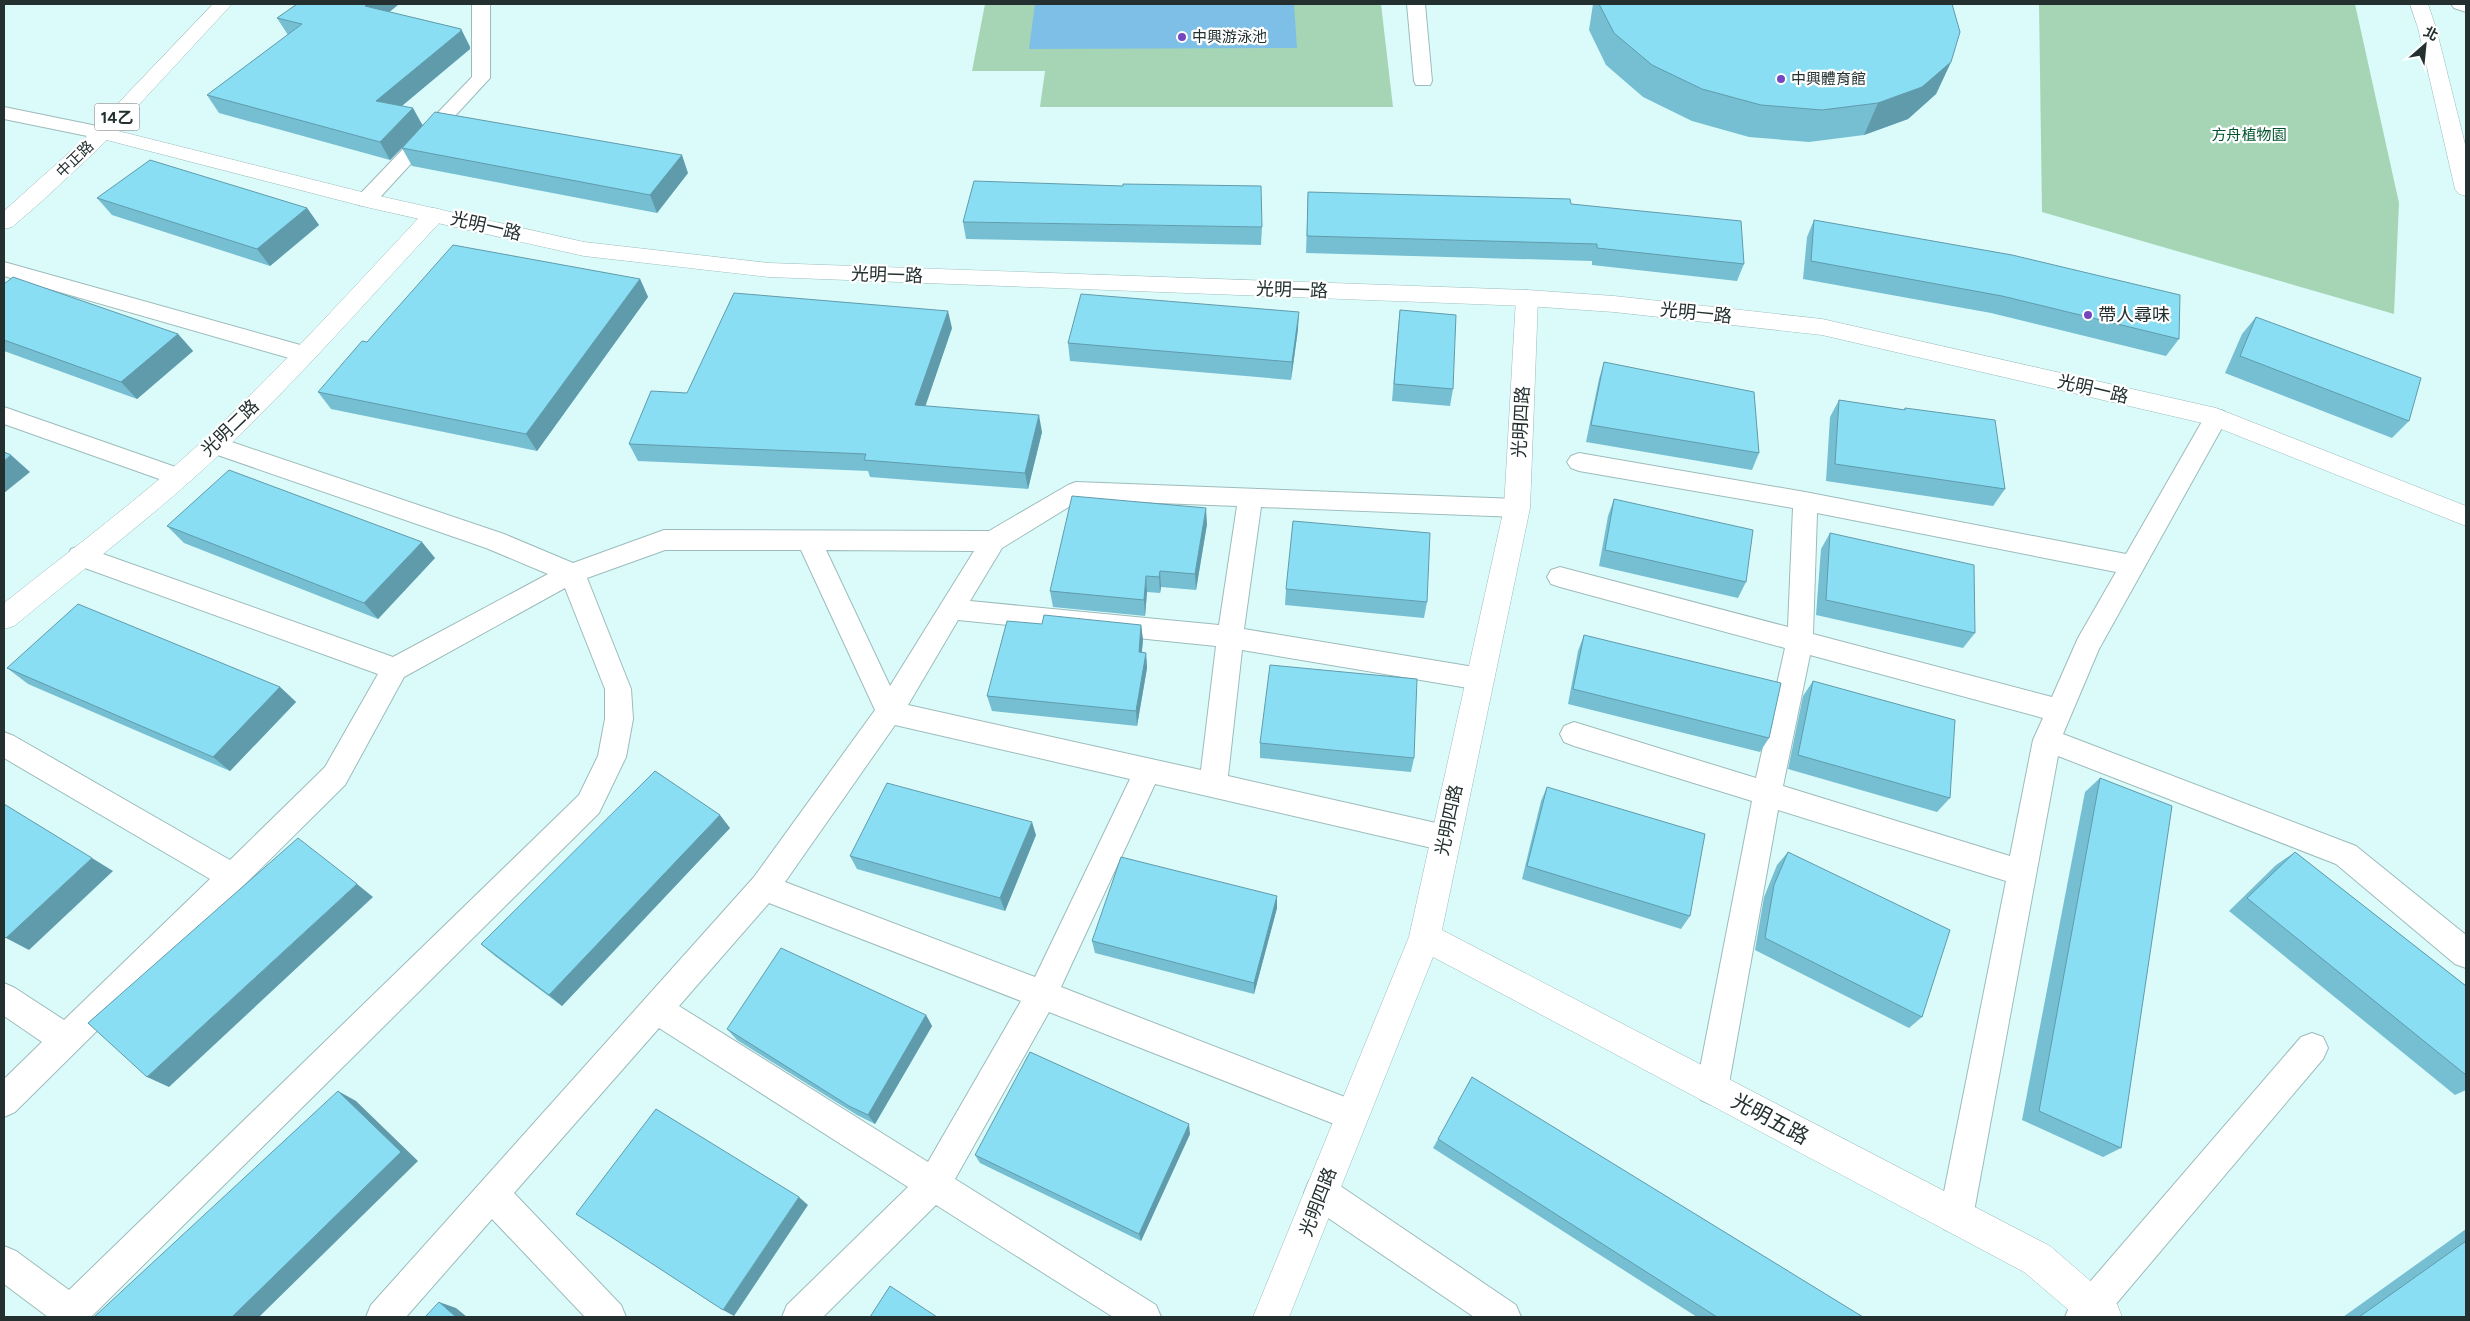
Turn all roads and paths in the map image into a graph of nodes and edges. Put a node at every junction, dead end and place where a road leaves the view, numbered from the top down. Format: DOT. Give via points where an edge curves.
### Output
graph roads {
  1 [pos="223,4"];
  2 [pos="481,4"];
  3 [pos="1416,4"];
  4 [pos="2419,4"];
  5 [pos="2460,4"];
  6 [pos="2466,7"];
  7 [pos="1423,81"];
  8 [pos="4,113"];
  9 [pos="102,134"];
  10 [pos="2466,189"];
  11 [pos="366,200"];
  12 [pos="434,215"];
  13 [pos="4,222"];
  14 [pos="4,269"];
  15 [pos="1527,298"];
  16 [pos="303,354"];
  17 [pos="4,415"];
  18 [pos="2216,417"];
  19 [pos="214,445"];
  20 [pos="1579,462"];
  21 [pos="179,477"];
  22 [pos="1250,498"];
  23 [pos="1805,501"];
  24 [pos="1517,508"];
  25 [pos="2466,516"];
  26 [pos="809,541"];
  27 [pos="993,541"];
  28 [pos="80,556"];
  29 [pos="2133,566"];
  30 [pos="572,574"];
  31 [pos="1560,577"];
  32 [pos="952,609"];
  33 [pos="6,613"];
  34 [pos="1230,637"];
  35 [pos="1800,641"];
  36 [pos="395,668"];
  37 [pos="1480,679"];
  38 [pos="2060,710"];
  39 [pos="889,712"];
  40 [pos="1574,734"];
  41 [pos="2047,740"];
  42 [pos="4,744"];
  43 [pos="1148,770"];
  44 [pos="1213,785"];
  45 [pos="1767,794"];
  46 [pos="1445,838"];
  47 [pos="2022,873"];
  48 [pos="232,877"];
  49 [pos="764,887"];
  50 [pos="1425,937"];
  51 [pos="2466,954"];
  52 [pos="1042,995"];
  53 [pos="4,998"];
  54 [pos="656,1009"];
  55 [pos="66,1040"];
  56 [pos="2312,1048"];
  57 [pos="1712,1089"];
  58 [pos="4,1101"];
  59 [pos="1352,1115"];
  60 [pos="933,1184"];
  61 [pos="1321,1193"];
  62 [pos="492,1194"];
  63 [pos="1956,1217"];
  64 [pos="4,1264"];
  65 [pos="2093,1314"];
  66 [pos="69,1315"];
  67 [pos="383,1317"];
  68 [pos="609,1317"];
  69 [pos="799,1317"];
  70 [pos="1144,1317"];
  71 [pos="1271,1317"];
  72 [pos="1504,1317"];
  1 -- 9 [label="street, 中正路 / 14乙"];
  2 -- 11 [label="lane" via="481,78"];
  3 -- 7 [label="lane"];
  4 -- 10 [label="street"];
  5 -- 6 [label="lane"];
  8 -- 9 [label="lane"];
  9 -- 11 [label="street, 光明一路"];
  9 -- 13 [label="street, 中正路 / 14乙" via="39,194"];
  11 -- 12 [label="street, 光明一路"];
  12 -- 15 [label="street, 光明一路" via="584,248 769,270"];
  12 -- 16 [label="street, 光明二路"];
  14 -- 16 [label="lane"];
  15 -- 18 [label="street, 光明一路" via="1614,304 1822,327"];
  15 -- 24 [label="street, 光明四路"];
  16 -- 19 [label="street, 光明二路"];
  17 -- 21 [label="lane"];
  18 -- 25 [label="street, 光明一路"];
  18 -- 29 [label="lane"];
  19 -- 21 [label="street, 光明二路"];
  19 -- 30 [label="lane" via="495,541"];
  20 -- 23 [label="lane"];
  21 -- 28 [label="street, 光明二路"];
  22 -- 24 [label="lane"];
  22 -- 27 [label="lane" via="1076,491"];
  22 -- 34 [label="lane"];
  23 -- 29 [label="lane"];
  23 -- 35 [label="lane"];
  24 -- 37 [label="street, 光明四路"];
  26 -- 27 [label="lane"];
  26 -- 30 [label="lane" via="664,540"];
  26 -- 39 [label="lane"];
  27 -- 32 [label="lane"];
  28 -- 33 [label="street, 光明二路"];
  28 -- 36 [label="lane"];
  29 -- 38 [label="lane" via="2088,646"];
  30 -- 36 [label="lane"];
  30 -- 66 [label="lane" via="618,689 618,719 612,757 589,804"];
  31 -- 35 [label="lane"];
  32 -- 34 [label="lane"];
  32 -- 39 [label="lane"];
  34 -- 37 [label="lane"];
  34 -- 44 [label="lane"];
  35 -- 38 [label="lane"];
  35 -- 45 [label="lane"];
  36 -- 48 [label="lane" via="335,776"];
  37 -- 46 [label="street, 光明四路"];
  38 -- 41 [label="lane"];
  39 -- 43 [label="lane"];
  39 -- 49 [label="lane"];
  40 -- 45 [label="lane"];
  41 -- 47 [label="lane"];
  41 -- 51 [label="lane" via="2346,854"];
  42 -- 48 [label="lane"];
  43 -- 44 [label="lane"];
  43 -- 52 [label="lane"];
  44 -- 46 [label="lane"];
  45 -- 47 [label="lane"];
  45 -- 57 [label="lane"];
  46 -- 50 [label="street, 光明四路"];
  47 -- 63 [label="lane"];
  48 -- 55 [label="lane"];
  49 -- 52 [label="lane"];
  49 -- 54 [label="lane"];
  50 -- 57 [label="street, 光明五路"];
  50 -- 59 [label="street, 光明四路"];
  52 -- 59 [label="lane"];
  52 -- 60 [label="lane"];
  53 -- 55 [label="lane"];
  54 -- 60 [label="lane"];
  54 -- 62 [label="lane"];
  55 -- 58 [label="lane"];
  56 -- 65 [label="lane"];
  57 -- 63 [label="street, 光明五路"];
  59 -- 61 [label="street, 光明四路"];
  60 -- 69 [label="lane"];
  60 -- 70 [label="lane"];
  61 -- 71 [label="street, 光明四路"];
  61 -- 72 [label="lane"];
  62 -- 67 [label="lane"];
  62 -- 68 [label="lane"];
  63 -- 65 [label="street, 光明五路" via="2037,1259"];
  64 -- 66 [label="lane"];
}
